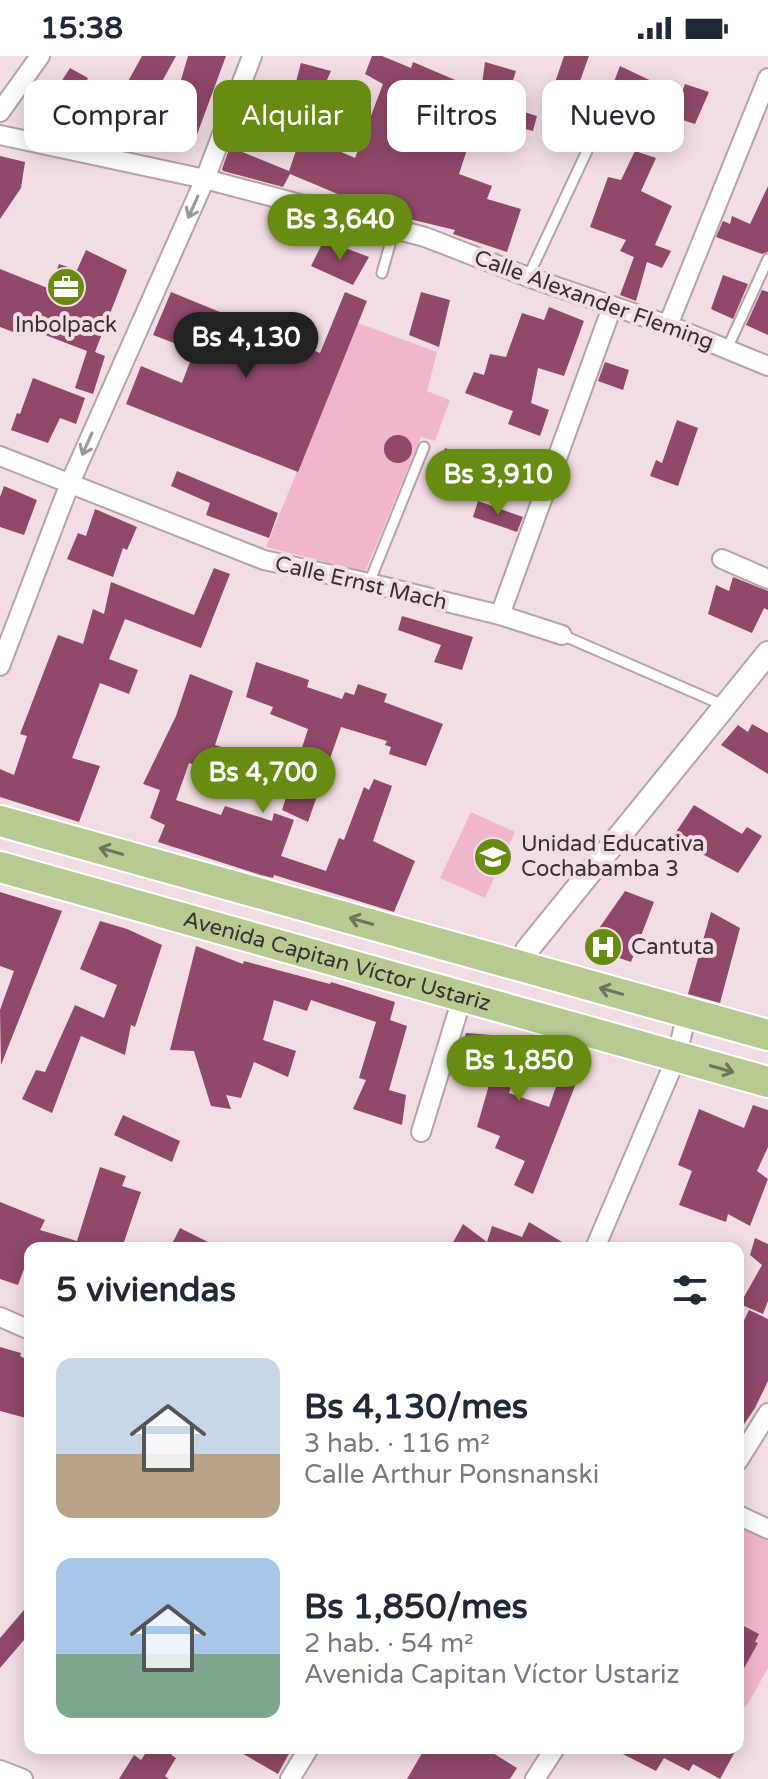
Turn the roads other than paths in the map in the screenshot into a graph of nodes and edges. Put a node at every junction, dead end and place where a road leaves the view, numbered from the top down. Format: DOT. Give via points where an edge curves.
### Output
graph roads {
  1 [pos="40,56"];
  2 [pos="252,56"];
  3 [pos="768,78"];
  4 [pos="0,112"];
  5 [pos="0,135"];
  6 [pos="587,152"];
  7 [pos="205,179"];
  8 [pos="394,230"];
  9 [pos="768,259"];
  10 [pos="382,273"];
  11 [pos="528,277"];
  12 [pos="612,307"];
  13 [pos="668,325"];
  14 [pos="727,349"];
  15 [pos="768,366"];
  16 [pos="424,447"];
  17 [pos="0,456"];
  18 [pos="70,483"];
  19 [pos="722,559"];
  20 [pos="768,579"];
  21 [pos="369,583"];
  22 [pos="500,615"];
  23 [pos="562,635"];
  24 [pos="768,653"];
  25 [pos="0,666"];
  26 [pos="723,705"];
  27 [pos="0,821"];
  28 [pos="0,867"];
  29 [pos="521,965"];
  30 [pos="463,995"];
  31 [pos="687,1012"];
  32 [pos="765,1029"];
  33 [pos="677,1056"];
  34 [pos="768,1082"];
  35 [pos="421,1132"];
  36 [pos="598,1242"];
  37 [pos="0,1317"];
  38 [pos="24,1327"];
  39 [pos="768,1413"];
  40 [pos="744,1451"];
  41 [pos="744,1518"];
  42 [pos="768,1529"];
  43 [pos="305,1754"];
  44 [pos="551,1754"];
  45 [pos="0,1770"];
  46 [pos="23,1779"];
  47 [pos="290,1779"];
  48 [pos="535,1779"];
  1 -- 4 [label="street"];
  2 -- 7 [label="street"];
  3 -- 13 [label="street"];
  5 -- 7 [label="street, Calle Alexander Fleming"];
  6 -- 11 [label="lane"];
  7 -- 8 [label="street, Calle Alexander Fleming"];
  7 -- 18 [label="street, one-way"];
  8 -- 10 [label="lane"];
  8 -- 11 [label="street, Calle Alexander Fleming"];
  9 -- 14 [label="lane"];
  11 -- 12 [label="street, Calle Alexander Fleming"];
  12 -- 13 [label="street, Calle Alexander Fleming"];
  12 -- 22 [label="street"];
  13 -- 14 [label="street, Calle Alexander Fleming"];
  14 -- 15 [label="street, Calle Alexander Fleming"];
  16 -- 21 [label="lane"];
  17 -- 18 [label="street, Calle Ernst Mach"];
  18 -- 21 [label="street, Calle Ernst Mach" via="264,560"];
  18 -- 25 [label="street"];
  19 -- 20 [label="street"];
  21 -- 22 [label="street, Calle Ernst Mach"];
  22 -- 23 [label="street, Calle Ernst Mach"];
  23 -- 26 [label="lane, Calle Ernst Mach"];
  24 -- 26 [label="street"];
  26 -- 29 [label="street" via="527,950"];
  29 -- 27 [label="main road, Avenida Capitan Víctor Ustariz, one-way"];
  28 -- 30 [label="main road, Avenida Capitan Víctor Ustariz"];
  31 -- 29 [label="main road, Avenida Capitan Víctor Ustariz, one-way"];
  30 -- 33 [label="main road, Avenida Capitan Víctor Ustariz"];
  30 -- 35 [label="street"];
  31 -- 32 [label="main road, Avenida Capitan Víctor Ustariz"];
  31 -- 33 [label="street"];
  33 -- 34 [label="main road, Avenida Capitan Víctor Ustariz, one-way"];
  33 -- 36 [label="street"];
  37 -- 38 [label="street"];
  39 -- 40 [label="street"];
  41 -- 42 [label="street"];
  43 -- 47 [label="street"];
  44 -- 48 [label="street"];
  45 -- 46 [label="street"];
}
